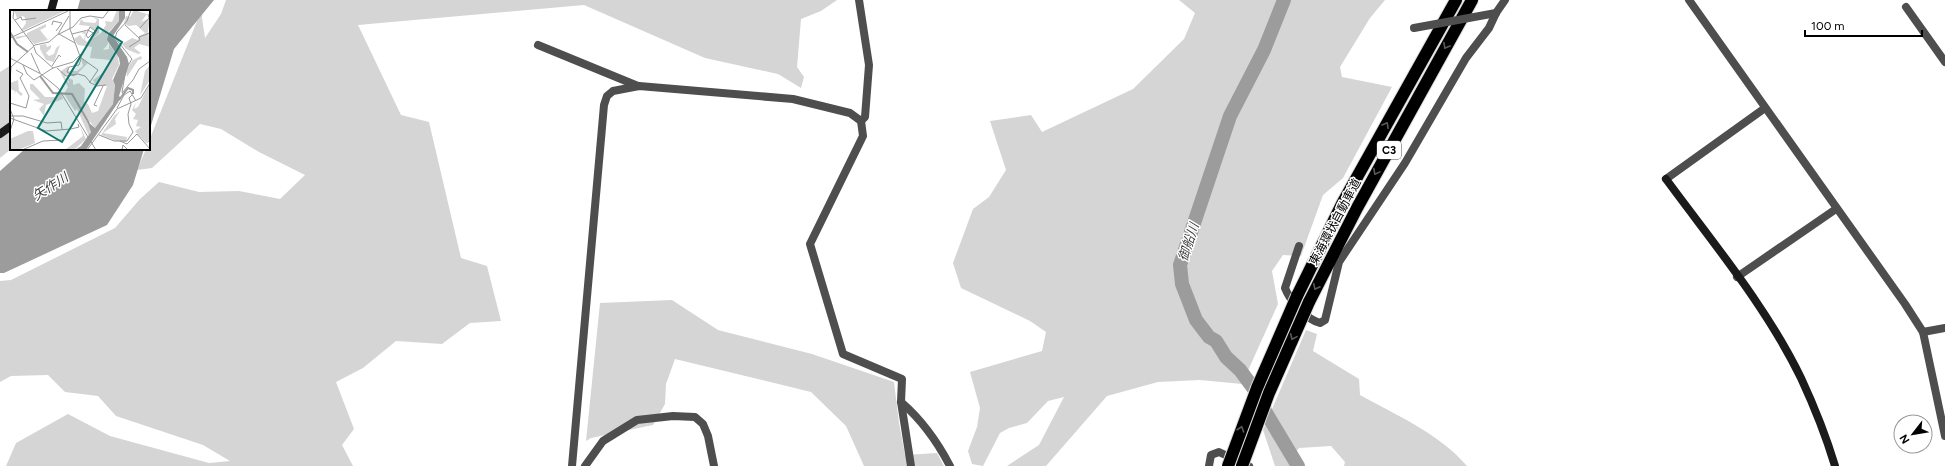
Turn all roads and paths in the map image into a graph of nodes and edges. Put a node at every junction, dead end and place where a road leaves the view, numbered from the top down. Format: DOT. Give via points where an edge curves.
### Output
graph roads {
  1 [pos="54,0"];
  2 [pos="859,0"];
  3 [pos="1456,0"];
  4 [pos="1472,0"];
  5 [pos="1505,0"];
  6 [pos="1689,0"];
  7 [pos="1906,7"];
  8 [pos="51,10"];
  9 [pos="1496,13"];
  10 [pos="1414,28"];
  11 [pos="538,44"];
  12 [pos="1945,62"];
  13 [pos="639,86"];
  14 [pos="1765,108"];
  15 [pos="861,121"];
  16 [pos="10,127"];
  17 [pos="0,134"];
  18 [pos="1836,209"];
  19 [pos="1299,246"];
  20 [pos="1737,277"];
  21 [pos="1945,328"];
  22 [pos="1923,332"];
  23 [pos="901,402"];
  24 [pos="1945,436"];
  25 [pos="572,466"];
  26 [pos="585,466"];
  27 [pos="714,466"];
  28 [pos="911,466"];
  29 [pos="950,466"];
  30 [pos="1209,466"];
  31 [pos="1228,466"];
  32 [pos="1242,466"];
  33 [pos="1249,466"];
  34 [pos="1835,466"];
  1 -- 8 [label="street"];
  2 -- 15 [label="street" via="869,65 865,117"];
  31 -- 3 [label="highway, 東海環状自動車道 / C3, one-way, bridge" via="1257,388 1297,296 1346,198"];
  4 -- 32 [label="highway, 東海環状自動車道 / C3, one-way, bridge" via="1372,180 1309,302 1269,394"];
  5 -- 9 [label="street"];
  6 -- 14 [label="street"];
  7 -- 12 [label="street"];
  9 -- 10 [label="street, bridge"];
  9 -- 19 [label="street" via="1489,28 1460,67 1405,163 1340,262 1325,320 1320,323 1312,321 1285,288"];
  11 -- 13 [label="street"];
  13 -- 15 [label="street" via="793,100 850,114"];
  13 -- 25 [label="street" via="613,91 607,96 604,105"];
  14 -- 18 [label="street"];
  14 -- 20 [label="street" via="1666,179"];
  15 -- 23 [label="street" via="863,136 810,244 843,354 902,379"];
  16 -- 17 [label="street"];
  18 -- 20 [label="street"];
  18 -- 22 [label="street"];
  20 -- 34 [label="street" via="1769,322 1801,378"];
  21 -- 22 [label="street"];
  22 -- 24 [label="street"];
  23 -- 28 [label="street"];
  23 -- 29 [label="street" via="917,416 935,439"];
  26 -- 27 [label="street" via="603,441 637,420 673,416 695,417 703,424"];
  30 -- 33 [label="street" via="1211,455 1219,452"];
}
